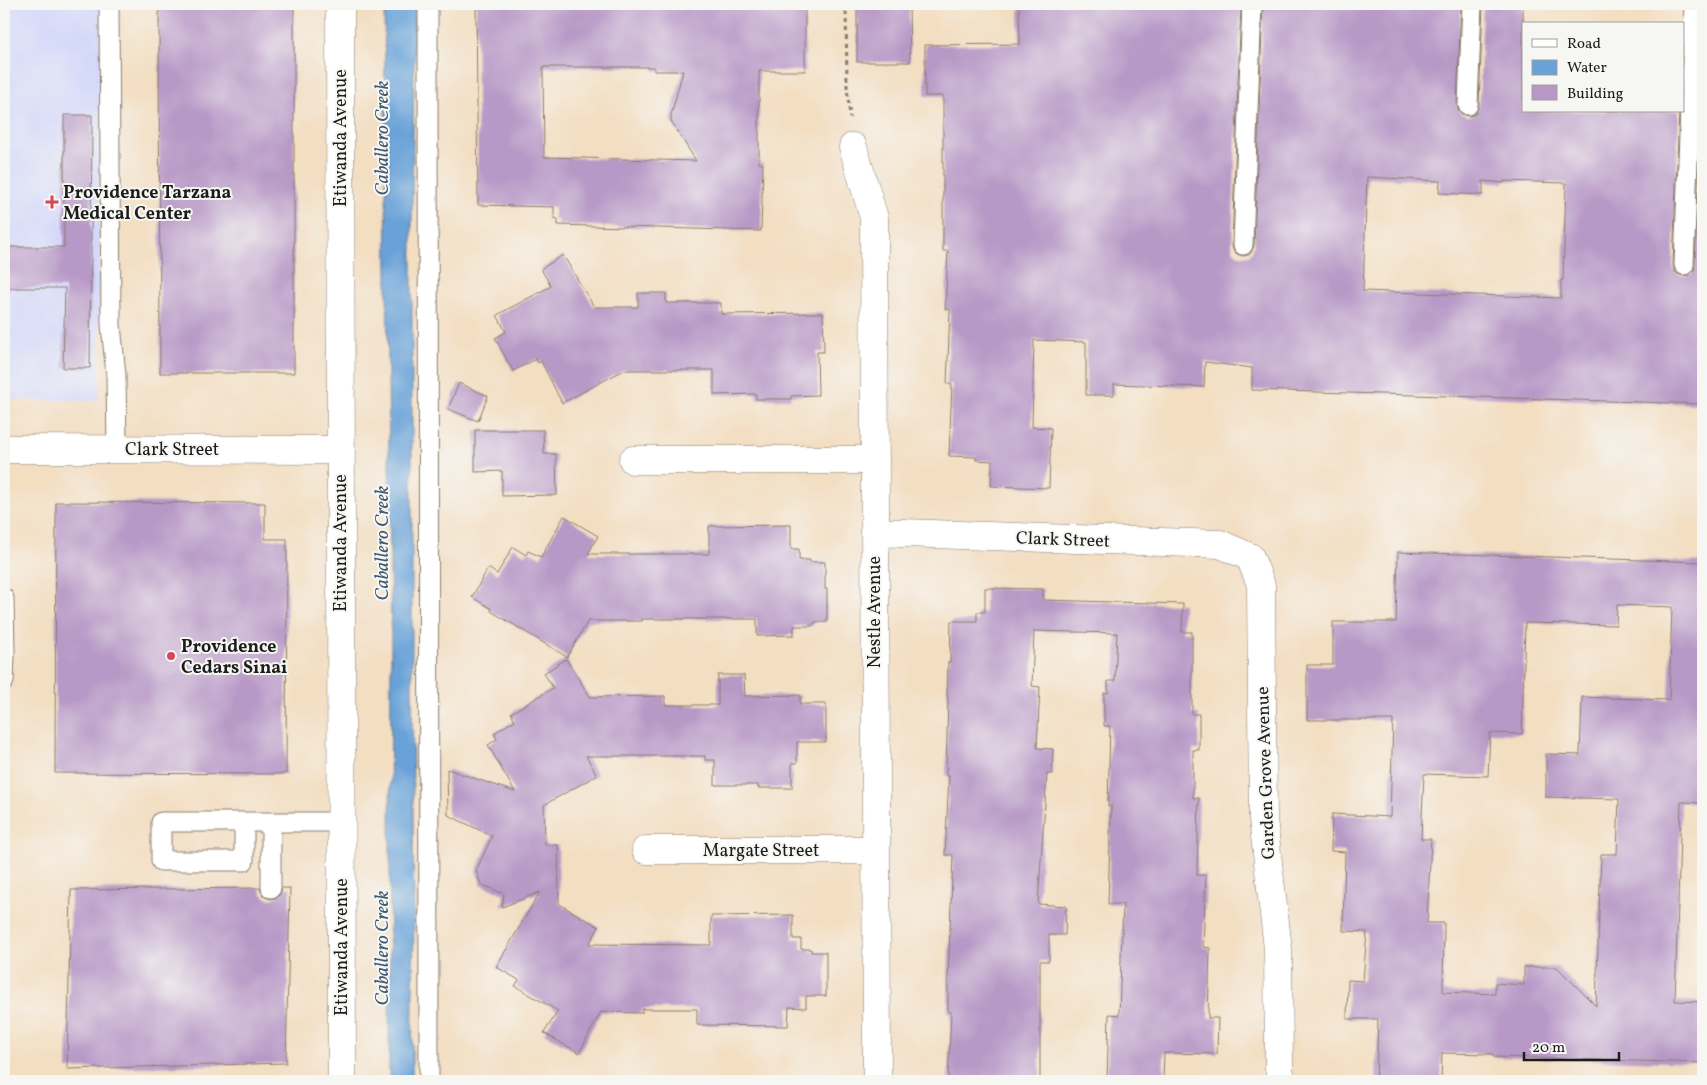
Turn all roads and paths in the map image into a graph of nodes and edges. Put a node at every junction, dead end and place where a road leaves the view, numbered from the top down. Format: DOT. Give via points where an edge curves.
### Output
graph roads {
  1 [pos="109,4"];
  2 [pos="340,4"];
  3 [pos="428,4"];
  4 [pos="846,4"];
  5 [pos="1252,4"];
  6 [pos="1472,4"];
  7 [pos="1694,4"];
  8 [pos="846,86"];
  9 [pos="1468,105"];
  10 [pos="853,147"];
  11 [pos="1243,244"];
  12 [pos="1684,265"];
  13 [pos="4,449"];
  14 [pos="117,449"];
  15 [pos="340,450"];
  16 [pos="633,460"];
  17 [pos="875,460"];
  18 [pos="874,532"];
  19 [pos="1250,557"];
  20 [pos="4,598"];
  21 [pos="4,681"];
  22 [pos="244,822"];
  23 [pos="271,822"];
  24 [pos="341,822"];
  25 [pos="646,850"];
  26 [pos="875,850"];
  27 [pos="271,888"];
  28 [pos="342,1081"];
  29 [pos="430,1081"];
  30 [pos="876,1081"];
  31 [pos="1281,1081"];
  1 -- 14 [label="lane" via="111,325 116,376"];
  2 -- 15 [label="street, Etiwanda Avenue"];
  3 -- 29 [label="lane"];
  4 -- 8 [label="path"];
  5 -- 11 [label="lane"];
  6 -- 9 [label="lane"];
  7 -- 12 [label="lane"];
  10 -- 17 [label="street, Nestle Avenue" via="874,218"];
  13 -- 14 [label="street, Clark Street"];
  14 -- 15 [label="street, Clark Street"];
  15 -- 24 [label="street, Etiwanda Avenue"];
  16 -- 17 [label="street"];
  17 -- 18 [label="street, Nestle Avenue"];
  18 -- 19 [label="street, Clark Street" via="1220,544"];
  18 -- 26 [label="street, Nestle Avenue"];
  19 -- 31 [label="street, Garden Grove Avenue" via="1260,585 1263,819 1278,949"];
  20 -- 21 [label="lane"];
  22 -- 22 [label="lane" via="161,822 161,862 244,862"];
  22 -- 23 [label="lane"];
  23 -- 24 [label="lane"];
  23 -- 27 [label="lane"];
  24 -- 28 [label="street, Etiwanda Avenue"];
  25 -- 26 [label="street, Margate Street"];
  26 -- 30 [label="street, Nestle Avenue"];
}
